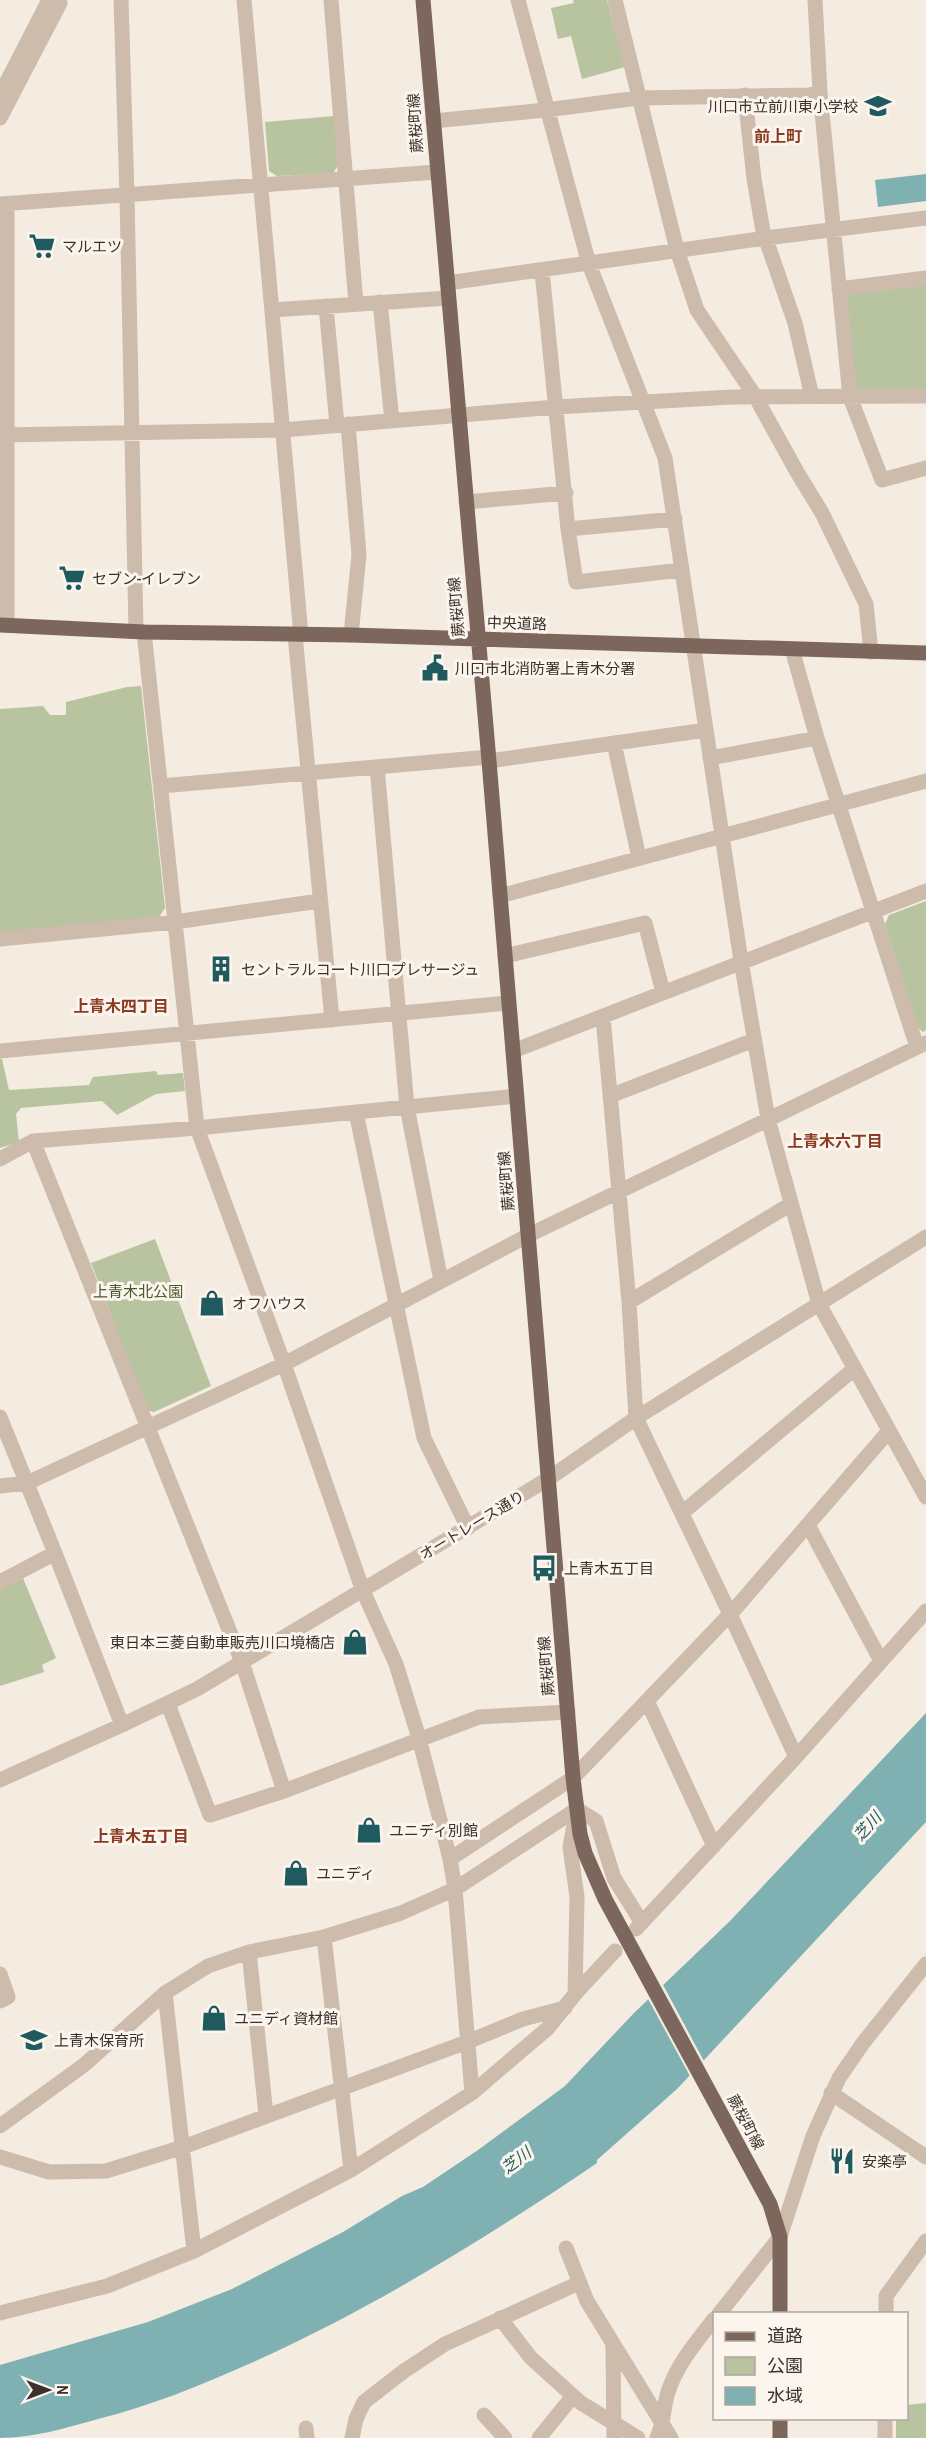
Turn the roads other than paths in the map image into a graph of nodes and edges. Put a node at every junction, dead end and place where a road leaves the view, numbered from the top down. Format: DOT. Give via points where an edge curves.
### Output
graph roads {
  1 [pos="49,0"];
  2 [pos="59,0"];
  3 [pos="121,0"];
  4 [pos="244,0"];
  5 [pos="331,0"];
  6 [pos="423,0"];
  7 [pos="518,0"];
  8 [pos="615,0"];
  9 [pos="814,0"];
  10 [pos="820,92"];
  11 [pos="0,95"];
  12 [pos="745,95"];
  13 [pos="638,98"];
  14 [pos="546,110"];
  15 [pos="0,118"];
  16 [pos="433,121"];
  17 [pos="437,172"];
  18 [pos="345,180"];
  19 [pos="261,186"];
  20 [pos="127,195"];
  21 [pos="3,204"];
  22 [pos="926,218"];
  23 [pos="834,230"];
  24 [pos="766,238"];
  25 [pos="677,250"];
  26 [pos="589,264"];
  27 [pos="542,271"];
  28 [pos="926,278"];
  29 [pos="840,289"];
  30 [pos="448,291"];
  31 [pos="380,302"];
  32 [pos="356,304"];
  33 [pos="326,306"];
  34 [pos="272,310"];
  35 [pos="755,396"];
  36 [pos="812,396"];
  37 [pos="850,396"];
  38 [pos="926,396"];
  39 [pos="641,402"];
  40 [pos="556,407"];
  41 [pos="458,415"];
  42 [pos="392,421"];
  43 [pos="343,425"];
  44 [pos="283,430"];
  45 [pos="132,432"];
  46 [pos="4,435"];
  47 [pos="926,468"];
  48 [pos="4,483"];
  49 [pos="566,493"];
  50 [pos="466,502"];
  51 [pos="675,519"];
  52 [pos="568,529"];
  53 [pos="682,570"];
  54 [pos="3,625"];
  55 [pos="140,631"];
  56 [pos="298,635"];
  57 [pos="351,635"];
  58 [pos="477,640"];
  59 [pos="694,646"];
  60 [pos="792,649"];
  61 [pos="871,652"];
  62 [pos="926,653"];
  63 [pos="706,730"];
  64 [pos="817,738"];
  65 [pos="615,743"];
  66 [pos="710,758"];
  67 [pos="489,759"];
  68 [pos="377,767"];
  69 [pos="308,772"];
  70 [pos="926,781"];
  71 [pos="161,786"];
  72 [pos="839,804"];
  73 [pos="722,836"];
  74 [pos="639,858"];
  75 [pos="926,891"];
  76 [pos="500,896"];
  77 [pos="319,901"];
  78 [pos="874,910"];
  79 [pos="175,922"];
  80 [pos="0,939"];
  81 [pos="505,956"];
  82 [pos="741,961"];
  83 [pos="663,992"];
  84 [pos="508,1003"];
  85 [pos="399,1014"];
  86 [pos="603,1017"];
  87 [pos="332,1020"];
  88 [pos="188,1032"];
  89 [pos="754,1040"];
  90 [pos="922,1045"];
  91 [pos="0,1051"];
  92 [pos="513,1051"];
  93 [pos="517,1096"];
  94 [pos="610,1096"];
  95 [pos="407,1107"];
  96 [pos="356,1112"];
  97 [pos="768,1119"];
  98 [pos="198,1128"];
  99 [pos="33,1141"];
  100 [pos="0,1159"];
  101 [pos="618,1191"];
  102 [pos="791,1204"];
  103 [pos="528,1235"];
  104 [pos="926,1237"];
  105 [pos="441,1281"];
  106 [pos="629,1302"];
  107 [pos="395,1304"];
  108 [pos="819,1304"];
  109 [pos="284,1364"];
  110 [pos="854,1369"];
  111 [pos="0,1417"];
  112 [pos="636,1418"];
  113 [pos="148,1427"];
  114 [pos="888,1432"];
  115 [pos="548,1479"];
  116 [pos="27,1483"];
  117 [pos="0,1486"];
  118 [pos="926,1497"];
  119 [pos="682,1513"];
  120 [pos="808,1525"];
  121 [pos="468,1528"];
  122 [pos="55,1553"];
  123 [pos="0,1582"];
  124 [pos="363,1591"];
  125 [pos="926,1611"];
  126 [pos="730,1614"];
  127 [pos="881,1661"];
  128 [pos="242,1662"];
  129 [pos="647,1701"];
  130 [pos="168,1704"];
  131 [pos="568,1712"];
  132 [pos="122,1725"];
  133 [pos="419,1738"];
  134 [pos="796,1758"];
  135 [pos="573,1778"];
  136 [pos="0,1779"];
  137 [pos="284,1791"];
  138 [pos="577,1809"];
  139 [pos="714,1846"];
  140 [pos="450,1859"];
  141 [pos="454,1889"];
  142 [pos="324,1937"];
  143 [pos="615,1951"];
  144 [pos="249,1952"];
  145 [pos="926,1964"];
  146 [pos="0,1974"];
  147 [pos="165,1993"];
  148 [pos="575,1994"];
  149 [pos="0,2001"];
  150 [pos="565,2008"];
  151 [pos="467,2042"];
  152 [pos="342,2087"];
  153 [pos="472,2092"];
  154 [pos="831,2093"];
  155 [pos="266,2115"];
  156 [pos="0,2126"];
  157 [pos="183,2147"];
  158 [pos="0,2157"];
  159 [pos="926,2157"];
  160 [pos="351,2170"];
  161 [pos="780,2237"];
  162 [pos="926,2241"];
  163 [pos="566,2248"];
  164 [pos="194,2251"];
  165 [pos="579,2283"];
  166 [pos="720,2312"];
  167 [pos="780,2312"];
  168 [pos="886,2312"];
  169 [pos="0,2313"];
  170 [pos="500,2318"];
  171 [pos="713,2320"];
  172 [pos="613,2344"];
  173 [pos="573,2396"];
  174 [pos="484,2415"];
  175 [pos="780,2420"];
  176 [pos="885,2420"];
  177 [pos="613,2431"];
  178 [pos="664,2434"];
  179 [pos="352,2438"];
  180 [pos="506,2438"];
  181 [pos="539,2438"];
  182 [pos="638,2438"];
  183 [pos="780,2438"];
  184 [pos="885,2438"];
  1 -- 11 [label="street"];
  2 -- 15 [label="street"];
  3 -- 20 [label="street"];
  4 -- 19 [label="street"];
  5 -- 18 [label="street"];
  6 -- 16 [label="main road, 蕨桜町線"];
  7 -- 14 [label="street"];
  8 -- 13 [label="street"];
  9 -- 10 [label="street"];
  10 -- 12 [label="street"];
  10 -- 23 [label="street"];
  12 -- 13 [label="street"];
  12 -- 24 [label="street" via="754,179"];
  13 -- 14 [label="street"];
  13 -- 25 [label="street"];
  14 -- 16 [label="street"];
  14 -- 26 [label="street"];
  16 -- 17 [label="main road, 蕨桜町線"];
  17 -- 18 [label="street"];
  17 -- 30 [label="main road, 蕨桜町線"];
  18 -- 19 [label="street"];
  18 -- 32 [label="street"];
  19 -- 20 [label="street"];
  19 -- 34 [label="street"];
  20 -- 21 [label="street"];
  20 -- 45 [label="street"];
  21 -- 46 [label="street"];
  22 -- 23 [label="street"];
  23 -- 24 [label="street"];
  23 -- 29 [label="street"];
  24 -- 25 [label="street"];
  24 -- 36 [label="street" via="795,323"];
  25 -- 26 [label="street"];
  25 -- 35 [label="street" via="697,310"];
  26 -- 27 [label="street"];
  26 -- 39 [label="street"];
  27 -- 30 [label="street"];
  27 -- 40 [label="street"];
  28 -- 29 [label="street"];
  29 -- 37 [label="street"];
  30 -- 31 [label="street"];
  30 -- 41 [label="main road, 蕨桜町線"];
  31 -- 32 [label="street"];
  31 -- 42 [label="street"];
  32 -- 33 [label="street"];
  33 -- 34 [label="street"];
  33 -- 43 [label="street"];
  34 -- 44 [label="street"];
  35 -- 36 [label="street"];
  35 -- 39 [label="street"];
  35 -- 61 [label="street" via="857,581 866,604"];
  36 -- 37 [label="street"];
  37 -- 38 [label="street"];
  37 -- 47 [label="street" via="882,480"];
  39 -- 40 [label="street"];
  39 -- 51 [label="street" via="664,458"];
  40 -- 41 [label="street"];
  40 -- 49 [label="street"];
  41 -- 42 [label="street"];
  41 -- 50 [label="main road, 蕨桜町線"];
  42 -- 43 [label="street"];
  43 -- 44 [label="street"];
  43 -- 57 [label="street" via="359,555"];
  44 -- 45 [label="street"];
  44 -- 56 [label="street"];
  45 -- 46 [label="street"];
  45 -- 55 [label="street"];
  46 -- 48 [label="street"];
  48 -- 54 [label="street"];
  49 -- 50 [label="street"];
  49 -- 52 [label="street"];
  50 -- 58 [label="main road, 蕨桜町線"];
  51 -- 52 [label="street"];
  51 -- 53 [label="street"];
  52 -- 53 [label="street" via="576,582"];
  53 -- 59 [label="street"];
  54 -- 55 [label="main road, 中央道路"];
  55 -- 56 [label="main road, 中央道路"];
  55 -- 71 [label="street"];
  56 -- 57 [label="main road, 中央道路"];
  56 -- 69 [label="street"];
  57 -- 58 [label="main road, 中央道路"];
  58 -- 59 [label="main road, 中央道路"];
  58 -- 67 [label="main road, 蕨桜町線"];
  59 -- 60 [label="main road, 中央道路"];
  59 -- 63 [label="street"];
  60 -- 61 [label="main road, 中央道路"];
  60 -- 64 [label="street"];
  61 -- 62 [label="main road, 中央道路"];
  63 -- 65 [label="street"];
  63 -- 66 [label="street"];
  64 -- 66 [label="street"];
  64 -- 72 [label="street"];
  65 -- 67 [label="street"];
  65 -- 74 [label="street"];
  66 -- 73 [label="street"];
  67 -- 68 [label="street"];
  67 -- 76 [label="main road, 蕨桜町線"];
  68 -- 69 [label="street"];
  68 -- 85 [label="street"];
  69 -- 71 [label="street"];
  69 -- 77 [label="street"];
  70 -- 72 [label="street"];
  71 -- 79 [label="street"];
  72 -- 73 [label="street"];
  72 -- 78 [label="street"];
  73 -- 74 [label="street"];
  73 -- 82 [label="street"];
  74 -- 76 [label="street"];
  75 -- 78 [label="street"];
  76 -- 81 [label="main road, 蕨桜町線"];
  77 -- 79 [label="street"];
  77 -- 87 [label="street"];
  78 -- 82 [label="street"];
  78 -- 90 [label="street"];
  79 -- 80 [label="street"];
  79 -- 88 [label="street"];
  81 -- 83 [label="street" via="645,923"];
  81 -- 84 [label="main road, 蕨桜町線"];
  82 -- 83 [label="street"];
  82 -- 89 [label="street"];
  83 -- 86 [label="street"];
  84 -- 85 [label="street"];
  84 -- 92 [label="main road, 蕨桜町線"];
  85 -- 87 [label="street"];
  85 -- 95 [label="street"];
  86 -- 92 [label="street"];
  86 -- 94 [label="street"];
  87 -- 88 [label="street"];
  88 -- 91 [label="street"];
  88 -- 98 [label="street"];
  89 -- 94 [label="street"];
  89 -- 97 [label="street"];
  90 -- 97 [label="street"];
  92 -- 93 [label="main road, 蕨桜町線"];
  93 -- 95 [label="street"];
  93 -- 103 [label="main road, 蕨桜町線"];
  94 -- 101 [label="street"];
  95 -- 96 [label="street"];
  95 -- 105 [label="street"];
  96 -- 98 [label="street"];
  96 -- 107 [label="street"];
  97 -- 101 [label="street"];
  97 -- 102 [label="street"];
  98 -- 99 [label="street"];
  98 -- 109 [label="street"];
  99 -- 100 [label="street"];
  99 -- 113 [label="street"];
  101 -- 103 [label="street"];
  101 -- 106 [label="street"];
  102 -- 106 [label="street"];
  102 -- 108 [label="street"];
  103 -- 105 [label="street"];
  103 -- 115 [label="main road, 蕨桜町線"];
  104 -- 108 [label="street, オートレース通り"];
  105 -- 107 [label="street"];
  106 -- 112 [label="street"];
  107 -- 109 [label="street"];
  107 -- 121 [label="street" via="424,1438"];
  108 -- 110 [label="street"];
  108 -- 112 [label="street, オートレース通り"];
  109 -- 113 [label="street"];
  109 -- 124 [label="street"];
  110 -- 114 [label="street"];
  110 -- 119 [label="street"];
  111 -- 116 [label="street"];
  112 -- 115 [label="street, オートレース通り"];
  112 -- 119 [label="street"];
  113 -- 116 [label="street"];
  113 -- 128 [label="street"];
  114 -- 118 [label="street"];
  114 -- 120 [label="street"];
  115 -- 121 [label="street, オートレース通り"];
  115 -- 131 [label="main road, 蕨桜町線"];
  116 -- 117 [label="street"];
  116 -- 122 [label="street"];
  119 -- 126 [label="street"];
  120 -- 126 [label="street"];
  120 -- 127 [label="street"];
  121 -- 124 [label="street, オートレース通り"];
  122 -- 123 [label="street"];
  122 -- 132 [label="street"];
  124 -- 128 [label="street, オートレース通り"];
  124 -- 133 [label="street" via="396,1664"];
  125 -- 127 [label="street"];
  126 -- 129 [label="street"];
  126 -- 134 [label="street"];
  127 -- 134 [label="street"];
  128 -- 130 [label="street, オートレース通り"];
  128 -- 137 [label="street"];
  129 -- 135 [label="street"];
  129 -- 139 [label="street"];
  130 -- 132 [label="street, オートレース通り"];
  130 -- 137 [label="street" via="210,1815"];
  131 -- 133 [label="street" via="479,1717"];
  131 -- 135 [label="main road, 蕨桜町線"];
  132 -- 136 [label="street, オートレース通り"];
  133 -- 137 [label="street"];
  133 -- 140 [label="street"];
  134 -- 139 [label="street"];
  135 -- 138 [label="main road, 蕨桜町線"];
  135 -- 140 [label="street"];
  138 -- 139 [label="street" via="596,1821 615,1878 639,1926"];
  138 -- 141 [label="street"];
  138 -- 148 [label="street" via="570,1847 577,1897"];
  138 -- 161 [label="main road, 蕨桜町線" via="585,1853 605,1899 763,2191"];
  140 -- 141 [label="street"];
  141 -- 142 [label="street" via="401,1913"];
  141 -- 151 [label="street"];
  142 -- 144 [label="street"];
  142 -- 152 [label="street"];
  143 -- 148 [label="street"];
  144 -- 147 [label="street" via="208,1966"];
  144 -- 155 [label="street"];
  145 -- 154 [label="street" via="862,2043"];
  146 -- 149 [label="street" via="8,1997"];
  147 -- 156 [label="street" via="84,2065"];
  147 -- 157 [label="street"];
  148 -- 150 [label="street"];
  150 -- 151 [label="street" via="523,2019"];
  150 -- 153 [label="street" via="548,2028"];
  151 -- 152 [label="street"];
  151 -- 153 [label="street"];
  152 -- 155 [label="street"];
  152 -- 160 [label="street"];
  153 -- 160 [label="street"];
  154 -- 159 [label="street"];
  154 -- 161 [label="street" via="800,2171"];
  155 -- 157 [label="street"];
  157 -- 158 [label="street" via="106,2171 49,2172"];
  157 -- 164 [label="street"];
  160 -- 164 [label="street"];
  161 -- 166 [label="street"];
  161 -- 167 [label="main road, 蕨桜町線"];
  162 -- 168 [label="street" via="886,2296"];
  163 -- 165 [label="street"];
  164 -- 169 [label="street" via="107,2286"];
  165 -- 170 [label="street"];
  165 -- 172 [label="street"];
  170 -- 173 [label="street" via="531,2358"];
  170 -- 179 [label="street" via="445,2344 364,2402"];
  171 -- 178 [label="street" via="686,2354 668,2392"];
  172 -- 177 [label="street"];
  172 -- 178 [label="street"];
  173 -- 177 [label="street"];
  173 -- 181 [label="street"];
  174 -- 180 [label="street"];
  175 -- 183 [label="main road"];
  176 -- 184 [label="street"];
  177 -- 182 [label="street"];
}
